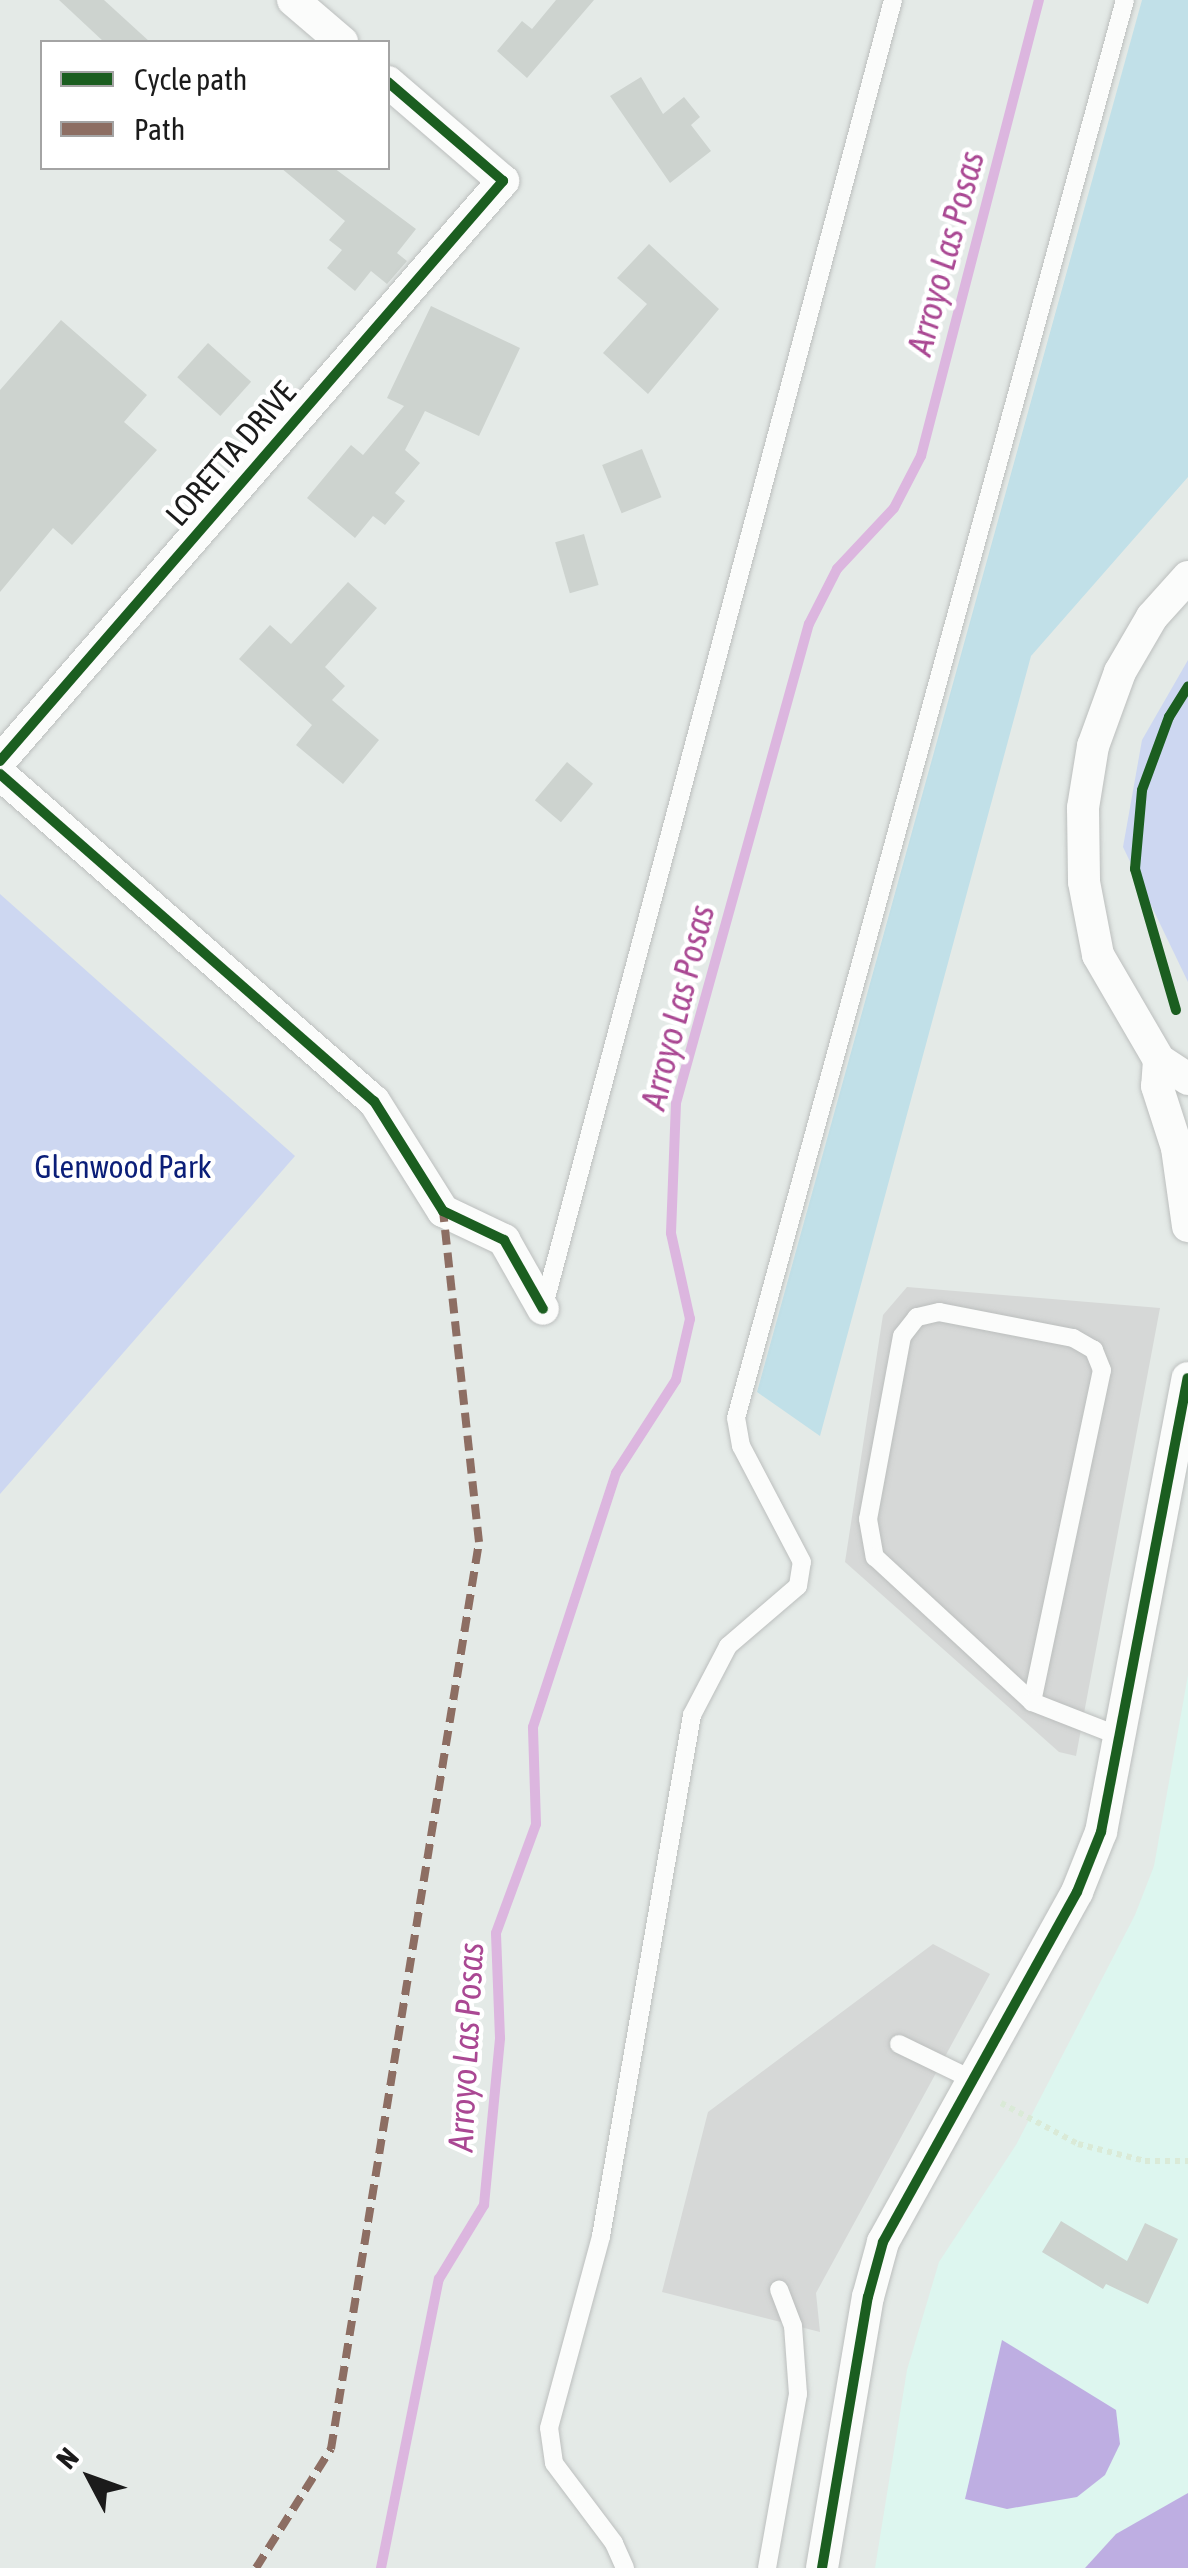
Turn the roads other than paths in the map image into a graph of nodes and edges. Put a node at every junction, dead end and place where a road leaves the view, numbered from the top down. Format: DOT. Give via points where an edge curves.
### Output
graph roads {
  1 [pos="293,0"];
  2 [pos="893,0"];
  3 [pos="1125,0"];
  4 [pos="340,40"];
  5 [pos="390,84"];
  6 [pos="1188,577"];
  7 [pos="0,761"];
  8 [pos="0,774"];
  9 [pos="1159,1060"];
  10 [pos="1188,1078"];
  11 [pos="1188,1226"];
  12 [pos="543,1309"];
  13 [pos="1188,1378"];
  14 [pos="1032,1702"];
  15 [pos="1119,1736"];
  16 [pos="899,2044"];
  17 [pos="973,2080"];
  18 [pos="778,2290"];
  19 [pos="625,2568"];
  20 [pos="767,2568"];
  21 [pos="822,2568"];
  1 -- 4 [label="street"];
  2 -- 12 [label="lane"];
  3 -- 19 [label="lane" via="736,1418 740,1446 802,1562 798,1586 728,1646 692,1715 601,2236 550,2428 554,2463"];
  5 -- 7 [label="street, LORETTA DRIVE" via="502,182"];
  6 -- 9 [label="street" via="1152,618 1120,672 1092,746 1084,808 1084,882 1098,955"];
  8 -- 12 [label="street" via="374,1102 443,1211 504,1240"];
  9 -- 10 [label="street"];
  9 -- 11 [label="street" via="1157,1086 1178,1148"];
  13 -- 15 [label="street"];
  14 -- 14 [label="lane" via="901,1584 868,1541 902,1336 917,1316 939,1312 1073,1338 1094,1350 1102,1370"];
  14 -- 15 [label="lane"];
  15 -- 17 [label="street" via="1100,1832 1077,1892"];
  16 -- 17 [label="lane"];
  17 -- 21 [label="street" via="883,2242"];
  18 -- 20 [label="lane" via="794,2326 798,2394"];
}
